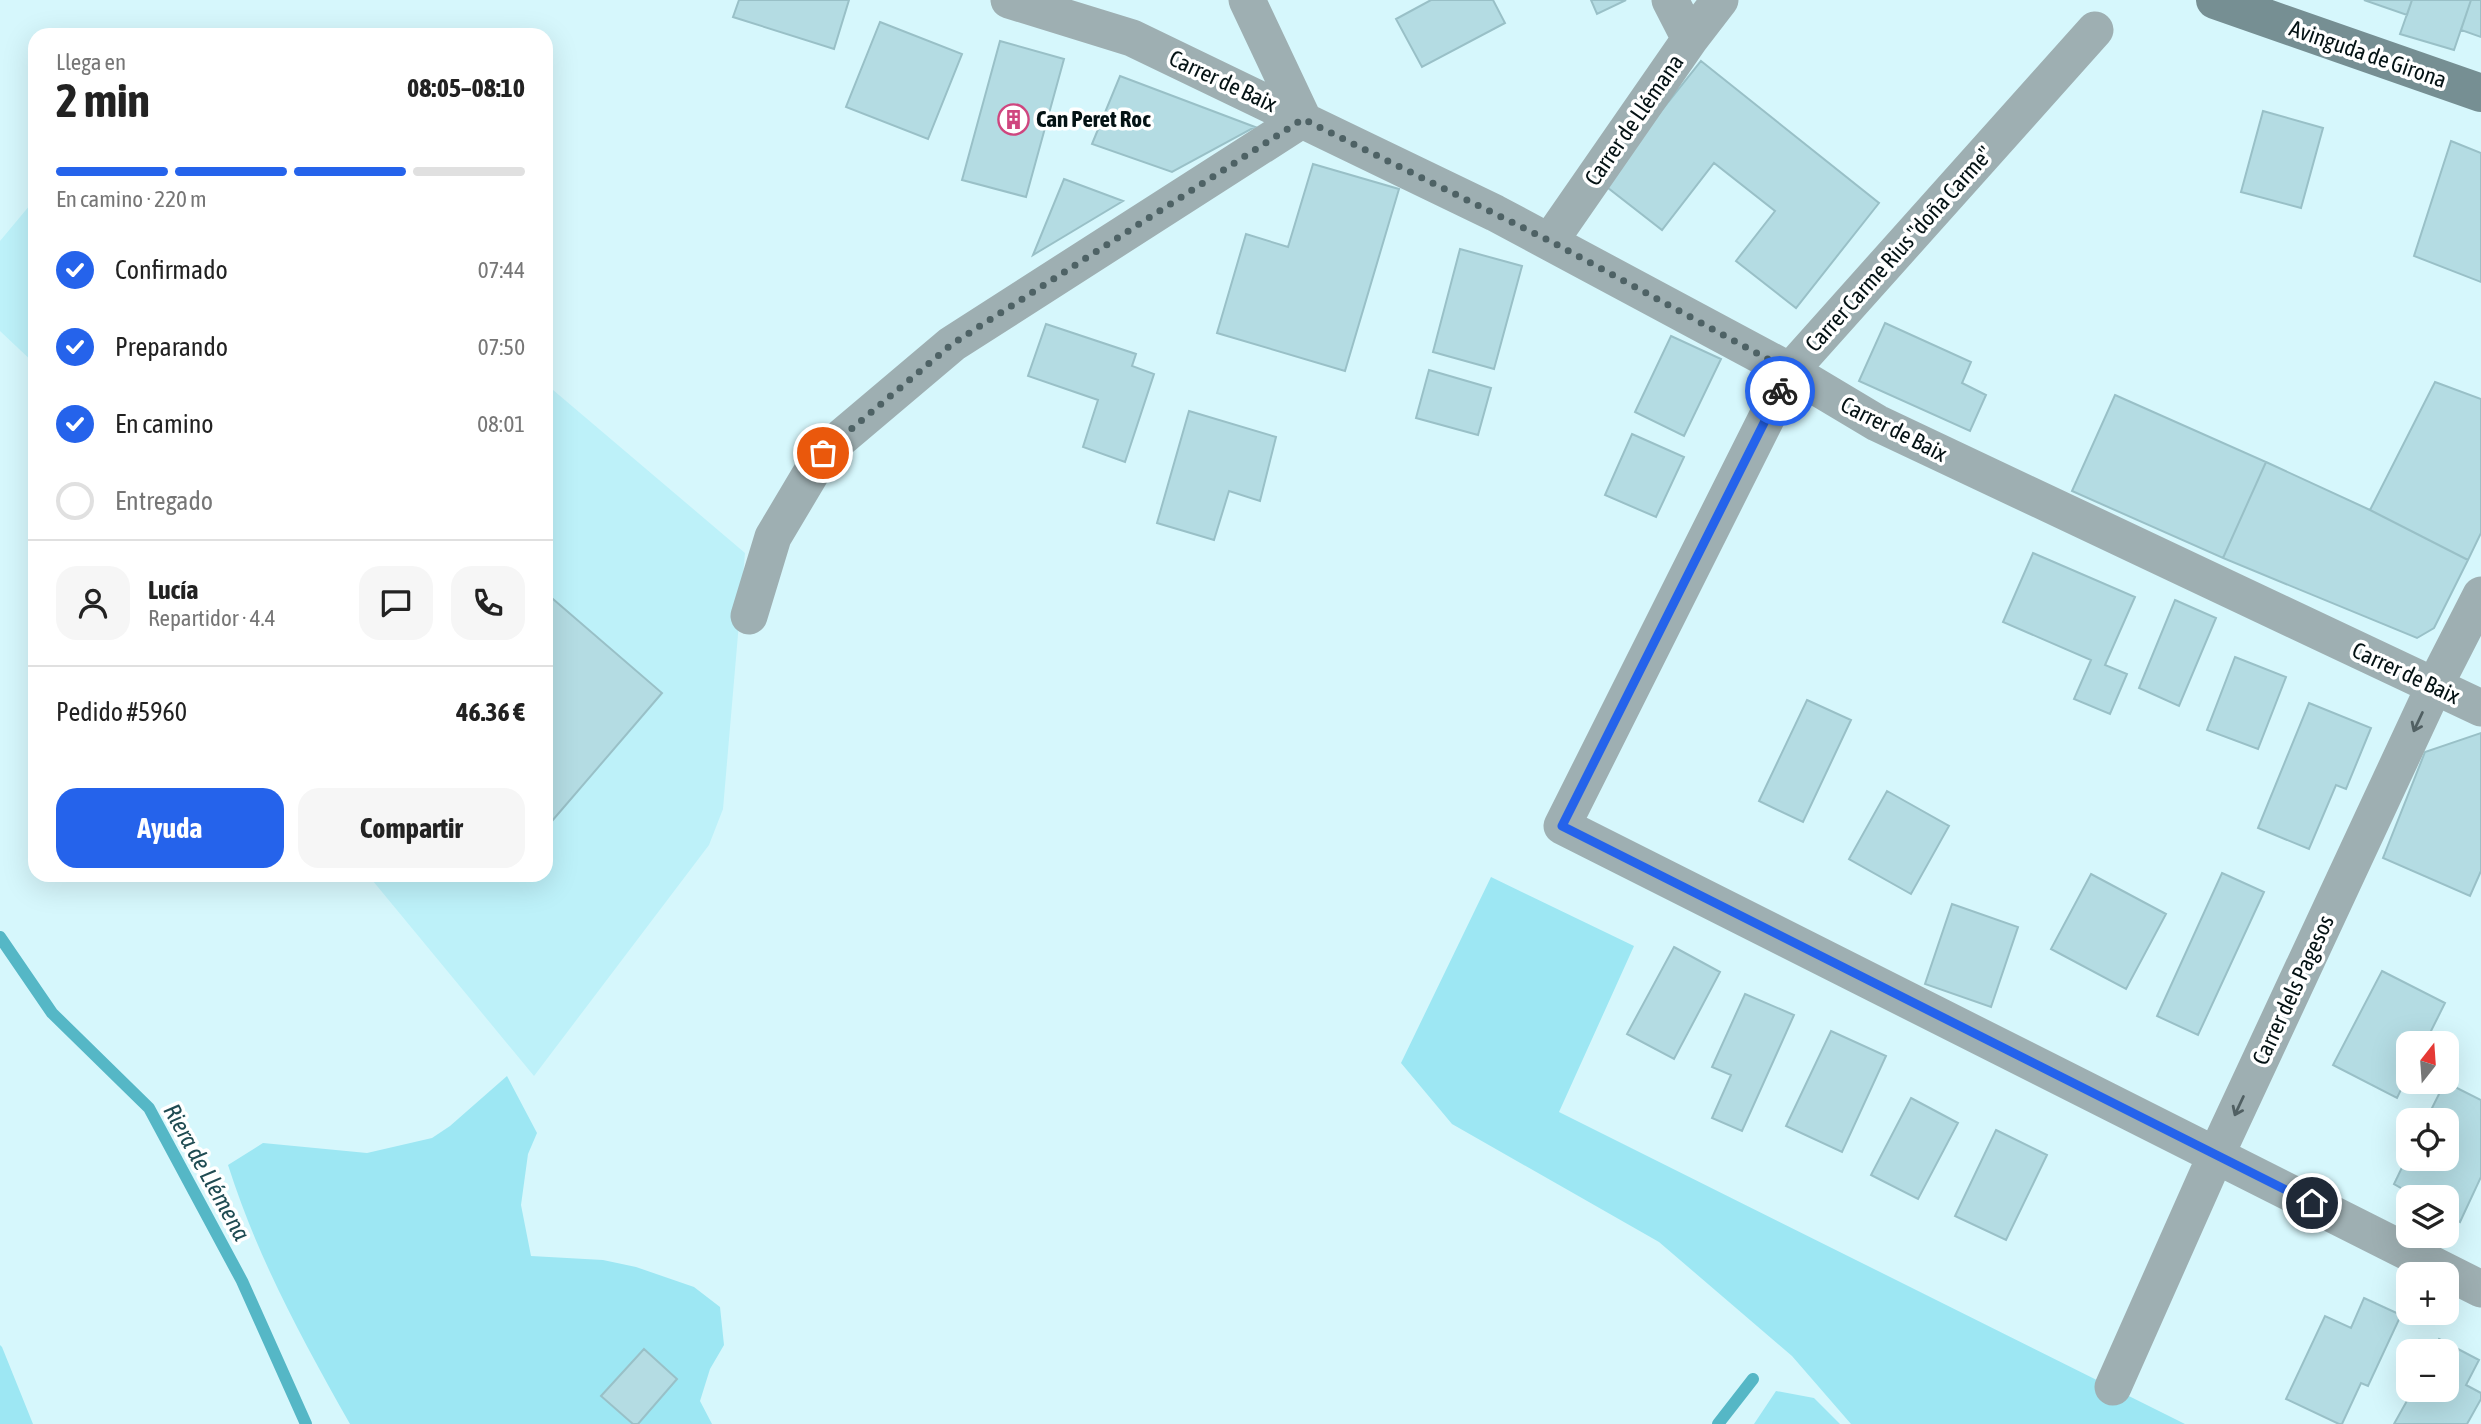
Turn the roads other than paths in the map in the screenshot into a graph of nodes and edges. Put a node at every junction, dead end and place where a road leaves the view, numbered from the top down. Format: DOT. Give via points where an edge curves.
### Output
graph roads {
  1 [pos="1009,0"];
  2 [pos="1247,0"];
  3 [pos="1670,0"];
  4 [pos="1720,0"];
  5 [pos="2215,0"];
  6 [pos="2095,30"];
  7 [pos="1690,39"];
  8 [pos="2481,93"];
  9 [pos="1303,119"];
  10 [pos="1550,241"];
  11 [pos="1790,371"];
  12 [pos="2481,596"];
  13 [pos="749,616"];
  14 [pos="2434,687"];
  15 [pos="2481,708"];
  16 [pos="2216,1155"];
  17 [pos="2481,1289"];
  18 [pos="2113,1387"];
  1 -- 9 [label="street, Carrer de Baix" via="1132,38"];
  2 -- 9 [label="street"];
  3 -- 7 [label="street"];
  4 -- 7 [label="street, Carrer de Llémana"];
  5 -- 8 [label="main road, Avinguda de Girona"];
  6 -- 11 [label="street, Carrer Carme Rius \"doña Carme\""];
  7 -- 10 [label="street, Carrer de Llémana"];
  9 -- 10 [label="street, Carrer de Baix"];
  9 -- 13 [label="street" via="952,344 823,453 773,537"];
  10 -- 11 [label="street, Carrer de Baix"];
  11 -- 14 [label="street, Carrer de Baix" via="1877,423"];
  11 -- 16 [label="street, Carrer Carme Rius \"doña Carme\"" via="1562,826"];
  12 -- 14 [label="street, Carrer dels Pagesos"];
  14 -- 15 [label="street, Carrer de Baix"];
  14 -- 16 [label="street, Carrer dels Pagesos, one-way"];
  16 -- 17 [label="street"];
  16 -- 18 [label="street, Carrer dels Pagesos"];
}
